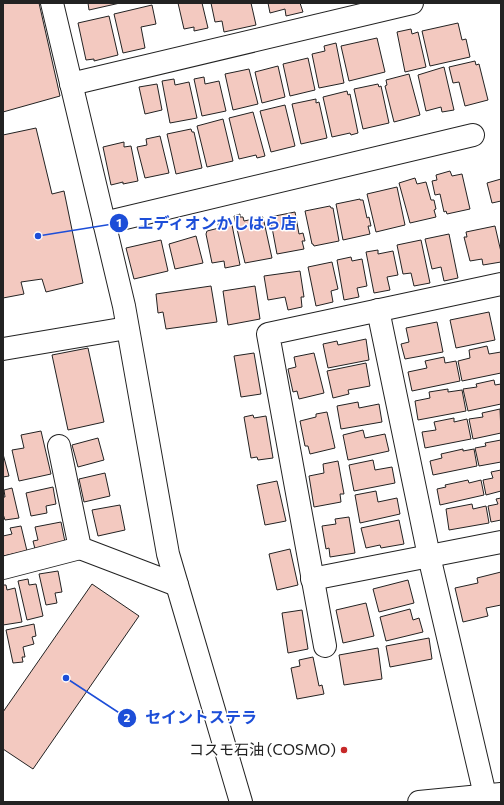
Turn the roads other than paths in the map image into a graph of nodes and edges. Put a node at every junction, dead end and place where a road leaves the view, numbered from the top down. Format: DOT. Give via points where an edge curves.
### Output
graph roads {
  1 [pos="52,3"];
  2 [pos="412,3"];
  3 [pos="367,8"];
  4 [pos="71,84"];
  5 [pos="473,135"];
  6 [pos="104,223"];
  7 [pos="501,284"];
  8 [pos="378,310"];
  9 [pos="128,328"];
  10 [pos="3,349"];
  11 [pos="59,446"];
  12 [pos="501,542"];
  13 [pos="80,548"];
  14 [pos="429,556"];
  15 [pos="3,568"];
  16 [pos="312,579"];
  17 [pos="177,585"];
  18 [pos="325,646"];
  19 [pos="493,795"];
  20 [pos="241,802"];
  21 [pos="419,802"];
  1 -- 4 [label="main road"];
  2 -- 3 [label="main road"];
  3 -- 4 [label="main road"];
  4 -- 6 [label="main road"];
  5 -- 6 [label="main road"];
  6 -- 9 [label="main road"];
  7 -- 8 [label="main road"];
  8 -- 14 [label="main road"];
  8 -- 16 [label="main road" via="268,334"];
  9 -- 10 [label="main road"];
  9 -- 17 [label="main road" via="168,554"];
  11 -- 13 [label="main road"];
  12 -- 14 [label="main road"];
  13 -- 15 [label="main road"];
  13 -- 17 [label="main road"];
  14 -- 16 [label="main road"];
  14 -- 19 [label="main road"];
  16 -- 18 [label="main road"];
  17 -- 20 [label="main road"];
  19 -- 21 [label="main road"];
}
